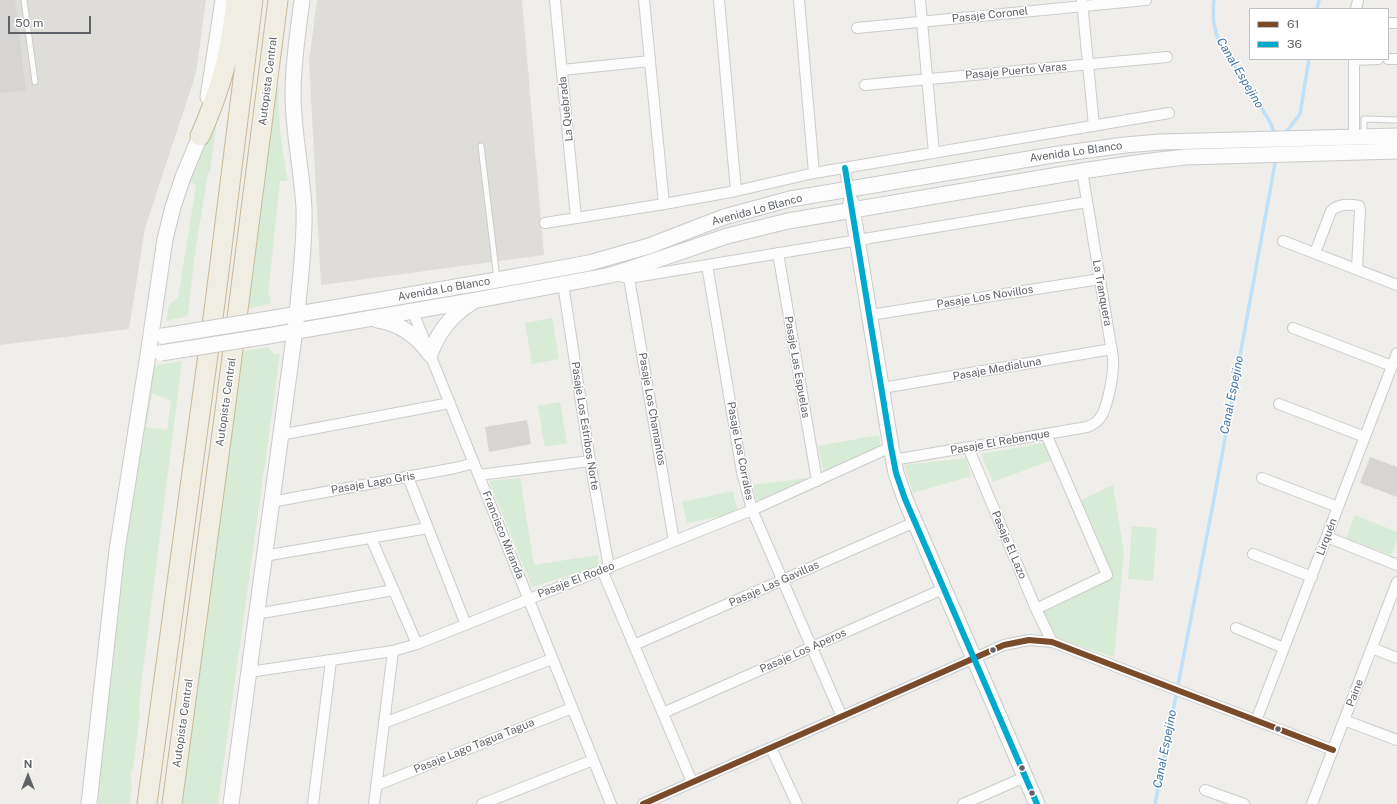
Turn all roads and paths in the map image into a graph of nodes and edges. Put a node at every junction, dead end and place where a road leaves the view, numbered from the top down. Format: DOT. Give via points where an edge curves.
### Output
graph roads {
  1 [pos="24,0"];
  2 [pos="223,0"];
  3 [pos="236,0"];
  4 [pos="253,0"];
  5 [pos="278,0"];
  6 [pos="302,0"];
  7 [pos="555,0"];
  8 [pos="644,0"];
  9 [pos="719,0"];
  10 [pos="799,0"];
  11 [pos="920,0"];
  12 [pos="1146,0"];
  13 [pos="1082,3"];
  14 [pos="922,22"];
  15 [pos="857,28"];
  16 [pos="1167,57"];
  17 [pos="1354,60"];
  18 [pos="650,61"];
  19 [pos="1088,64"];
  20 [pos="562,70"];
  21 [pos="927,79"];
  22 [pos="35,82"];
  23 [pos="865,85"];
  24 [pos="1169,113"];
  25 [pos="1397,120"];
  26 [pos="1094,126"];
  27 [pos="200,136"];
  28 [pos="1397,136"];
  29 [pos="1359,137"];
  30 [pos="481,146"];
  31 [pos="1261,147"];
  32 [pos="1299,147"];
  33 [pos="1397,151"];
  34 [pos="934,153"];
  35 [pos="845,168"];
  36 [pos="1082,172"];
  37 [pos="814,173"];
  38 [pos="848,189"];
  39 [pos="736,191"];
  40 [pos="1087,202"];
  41 [pos="664,204"];
  42 [pos="852,210"];
  43 [pos="576,218"];
  44 [pos="545,223"];
  45 [pos="857,240"];
  46 [pos="1283,241"];
  47 [pos="778,253"];
  48 [pos="1315,253"];
  49 [pos="707,265"];
  50 [pos="1357,269"];
  51 [pos="611,274"];
  52 [pos="629,278"];
  53 [pos="1100,279"];
  54 [pos="497,280"];
  55 [pos="564,284"];
  56 [pos="1397,285"];
  57 [pos="397,297"];
  58 [pos="477,300"];
  59 [pos="413,312"];
  60 [pos="296,315"];
  61 [pos="870,315"];
  62 [pos="372,319"];
  63 [pos="1293,328"];
  64 [pos="294,332"];
  65 [pos="157,337"];
  66 [pos="1112,349"];
  67 [pos="1397,353"];
  68 [pos="155,354"];
  69 [pos="430,354"];
  70 [pos="1392,366"];
  71 [pos="882,388"];
  72 [pos="450,403"];
  73 [pos="1279,404"];
  74 [pos="1103,414"];
  75 [pos="1046,434"];
  76 [pos="280,435"];
  77 [pos="1365,437"];
  78 [pos="968,447"];
  79 [pos="892,454"];
  80 [pos="590,461"];
  81 [pos="474,463"];
  82 [pos="479,475"];
  83 [pos="408,476"];
  84 [pos="1262,478"];
  85 [pos="817,481"];
  86 [pos="271,502"];
  87 [pos="1338,507"];
  88 [pos="752,510"];
  89 [pos="914,522"];
  90 [pos="428,528"];
  91 [pos="1326,537"];
  92 [pos="372,538"];
  93 [pos="674,541"];
  94 [pos="1252,554"];
  95 [pos="264,556"];
  96 [pos="1397,565"];
  97 [pos="606,569"];
  98 [pos="1312,577"];
  99 [pos="782,580"];
  100 [pos="1397,582"];
  101 [pos="943,589"];
  102 [pos="394,590"];
  103 [pos="528,599"];
  104 [pos="1036,609"];
  105 [pos="256,614"];
  106 [pos="466,625"];
  107 [pos="1236,628"];
  108 [pos="1052,642"];
  109 [pos="418,644"];
  110 [pos="634,645"];
  111 [pos="812,647"];
  112 [pos="1284,648"];
  113 [pos="1372,648"];
  114 [pos="393,651"];
  115 [pos="552,658"];
  116 [pos="1397,658"];
  117 [pos="974,659"];
  118 [pos="331,661"];
  119 [pos="248,672"];
  120 [pos="572,708"];
  121 [pos="663,713"];
  122 [pos="842,717"];
  123 [pos="1344,720"];
  124 [pos="1256,721"];
  125 [pos="384,723"];
  126 [pos="1397,740"];
  127 [pos="771,748"];
  128 [pos="1333,750"];
  129 [pos="593,760"];
  130 [pos="1025,777"];
  131 [pos="692,782"];
  132 [pos="377,785"];
  133 [pos="1205,790"];
  134 [pos="89,804"];
  135 [pos="147,804"];
  136 [pos="172,804"];
  137 [pos="231,804"];
  138 [pos="313,804"];
  139 [pos="374,804"];
  140 [pos="482,804"];
  141 [pos="611,804"];
  142 [pos="643,804"];
  143 [pos="798,804"];
  144 [pos="963,804"];
  145 [pos="1037,804"];
  146 [pos="1244,804"];
  147 [pos="1312,804"];
  1 -- 22 [label="lane"];
  2 -- 27 [label="main road" via="210,90"];
  3 -- 27 [label="highway" via="222,77"];
  4 -- 135 [label="highway"];
  5 -- 136 [label="highway, Autopista Central"];
  6 -- 60 [label="main road" via="293,93 304,224"];
  7 -- 20 [label="street, La Quebrada"];
  8 -- 18 [label="street"];
  9 -- 39 [label="street"];
  10 -- 37 [label="street"];
  11 -- 14 [label="street"];
  12 -- 13 [label="street, Pasaje Coronel"];
  13 -- 14 [label="street, Pasaje Coronel"];
  13 -- 19 [label="street"];
  14 -- 15 [label="street, Pasaje Coronel"];
  14 -- 21 [label="street"];
  16 -- 19 [label="street, Pasaje Puerto Varas"];
  17 -- 29 [label="street"];
  18 -- 20 [label="street"];
  18 -- 41 [label="street"];
  19 -- 21 [label="street, Pasaje Puerto Varas"];
  19 -- 26 [label="street"];
  20 -- 43 [label="street, La Quebrada"];
  21 -- 23 [label="street, Pasaje Puerto Varas"];
  21 -- 34 [label="street"];
  24 -- 26 [label="street, Avenida Lo Blanco"];
  25 -- 29 [label="lane" via="1364,119"];
  26 -- 34 [label="street, Avenida Lo Blanco"];
  27 -- 65 [label="main road" via="183,177 165,239"];
  28 -- 29 [label="main road, Avenida Lo Blanco"];
  29 -- 32 [label="main road, Avenida Lo Blanco"];
  30 -- 54 [label="lane"];
  31 -- 32 [label="main road, Avenida Lo Blanco"];
  31 -- 36 [label="main road, Avenida Lo Blanco"];
  31 -- 38 [label="main road, Avenida Lo Blanco" via="1160,142 1110,146"];
  32 -- 33 [label="main road, Avenida Lo Blanco"];
  34 -- 35 [label="street, Avenida Lo Blanco"];
  35 -- 37 [label="street, Avenida Lo Blanco"];
  35 -- 38 [label="street"];
  36 -- 40 [label="street, La Tranquera"];
  36 -- 42 [label="main road, Avenida Lo Blanco"];
  37 -- 39 [label="street, Avenida Lo Blanco"];
  38 -- 42 [label="main road"];
  38 -- 54 [label="main road, Avenida Lo Blanco" via="790,199 748,210 611,258"];
  39 -- 41 [label="street, Avenida Lo Blanco"];
  40 -- 45 [label="street, Avenida Lo Blanco"];
  40 -- 53 [label="street, La Tranquera"];
  41 -- 43 [label="street, Avenida Lo Blanco"];
  42 -- 45 [label="main road"];
  42 -- 51 [label="main road, Avenida Lo Blanco" via="746,230"];
  43 -- 44 [label="street, Avenida Lo Blanco"];
  45 -- 47 [label="street, Avenida Lo Blanco"];
  45 -- 61 [label="main road"];
  46 -- 48 [label="street"];
  47 -- 49 [label="street, Avenida Lo Blanco"];
  47 -- 85 [label="street, Pasaje Las Espuelas"];
  48 -- 50 [label="street"];
  48 -- 50 [label="street" via="1331,212 1340,205 1359,206"];
  49 -- 52 [label="street, Avenida Lo Blanco"];
  49 -- 88 [label="street, Pasaje Los Corrales" via="742,472"];
  50 -- 56 [label="street"];
  51 -- 52 [label="street, Avenida Lo Blanco"];
  51 -- 55 [label="main road, Avenida Lo Blanco"];
  52 -- 93 [label="street, Pasaje Los Chamantos"];
  53 -- 61 [label="street, Pasaje Los Novillos"];
  53 -- 66 [label="street, La Tranquera"];
  54 -- 57 [label="main road, Avenida Lo Blanco"];
  55 -- 58 [label="main road, Avenida Lo Blanco"];
  55 -- 80 [label="street, Pasaje Los Estribos Norte"];
  57 -- 59 [label="main road" via="408,304"];
  57 -- 60 [label="main road, Avenida Lo Blanco"];
  58 -- 59 [label="main road, Avenida Lo Blanco"];
  58 -- 69 [label="main road" via="450,320 438,336"];
  59 -- 62 [label="main road, Avenida Lo Blanco"];
  59 -- 69 [label="street, Francisco Miranda"];
  60 -- 64 [label="main road"];
  60 -- 65 [label="main road, Avenida Lo Blanco, bridge"];
  61 -- 71 [label="main road"];
  62 -- 64 [label="main road, Avenida Lo Blanco"];
  62 -- 69 [label="main road" via="404,329 419,340"];
  63 -- 70 [label="street"];
  64 -- 68 [label="main road, Avenida Lo Blanco, bridge"];
  64 -- 76 [label="main road"];
  65 -- 68 [label="main road"];
  66 -- 71 [label="street, Pasaje Medialuna"];
  66 -- 74 [label="street, La Tranquera" via="1114,368"];
  67 -- 70 [label="street, Lirquén"];
  68 -- 134 [label="main road" via="117,550"];
  69 -- 72 [label="street, Francisco Miranda"];
  70 -- 77 [label="street, Lirquén"];
  71 -- 79 [label="main road"];
  72 -- 76 [label="street"];
  72 -- 81 [label="street, Francisco Miranda"];
  73 -- 77 [label="street"];
  74 -- 75 [label="street, Pasaje El Rebenque" via="1087,427"];
  75 -- 78 [label="street, Pasaje El Rebenque"];
  75 -- 104 [label="street" via="1106,575"];
  76 -- 86 [label="main road"];
  77 -- 87 [label="street, Lirquén"];
  78 -- 79 [label="street, Pasaje El Rebenque"];
  78 -- 104 [label="street, Pasaje El Lazo"];
  79 -- 85 [label="street, Pasaje El Rodeo"];
  79 -- 89 [label="main road"];
  80 -- 82 [label="street"];
  80 -- 97 [label="street, Pasaje Los Estribos Norte"];
  81 -- 82 [label="street, Francisco Miranda"];
  81 -- 83 [label="street, Pasaje Lago Gris"];
  82 -- 103 [label="street, Francisco Miranda"];
  83 -- 86 [label="street, Pasaje Lago Gris"];
  83 -- 90 [label="street"];
  84 -- 87 [label="street"];
  85 -- 88 [label="street, Pasaje El Rodeo"];
  86 -- 95 [label="main road"];
  87 -- 91 [label="street, Lirquén"];
  88 -- 93 [label="street, Pasaje El Rodeo"];
  88 -- 99 [label="street, Pasaje Los Corrales"];
  89 -- 99 [label="street, Pasaje Las Gavillas"];
  89 -- 101 [label="main road"];
  90 -- 92 [label="street"];
  90 -- 106 [label="street"];
  91 -- 96 [label="street"];
  91 -- 98 [label="street, Lirquén"];
  92 -- 95 [label="street"];
  92 -- 102 [label="street"];
  93 -- 97 [label="street, Pasaje El Rodeo"];
  94 -- 98 [label="street"];
  95 -- 105 [label="main road"];
  97 -- 103 [label="street, Pasaje El Rodeo"];
  97 -- 110 [label="street, Pasaje Los Estribos Norte"];
  98 -- 112 [label="street, Lirquén"];
  99 -- 110 [label="street, Pasaje Las Gavillas"];
  99 -- 111 [label="street, Pasaje Los Corrales"];
  100 -- 113 [label="street, Paine"];
  101 -- 111 [label="street, Pasaje Los Aperos"];
  101 -- 117 [label="main road"];
  102 -- 105 [label="street"];
  102 -- 109 [label="street"];
  103 -- 106 [label="street, Pasaje El Rodeo"];
  103 -- 115 [label="street, Francisco Miranda"];
  104 -- 108 [label="street, Pasaje El Lazo"];
  105 -- 119 [label="main road"];
  106 -- 109 [label="street, Pasaje El Rodeo"];
  107 -- 112 [label="street"];
  108 -- 117 [label="street" via="1021,641 1004,645"];
  108 -- 124 [label="street"];
  109 -- 114 [label="street, Pasaje El Rodeo"];
  110 -- 121 [label="street, Pasaje Los Estribos Norte"];
  111 -- 121 [label="street, Pasaje Los Aperos"];
  111 -- 122 [label="street, Pasaje Los Corrales"];
  112 -- 124 [label="street, Lirquén"];
  113 -- 116 [label="street"];
  113 -- 123 [label="street, Paine"];
  114 -- 118 [label="street, Pasaje El Rodeo"];
  114 -- 125 [label="street"];
  115 -- 120 [label="street, Francisco Miranda"];
  115 -- 125 [label="street"];
  117 -- 122 [label="street"];
  117 -- 130 [label="main road"];
  118 -- 119 [label="street, Pasaje El Rodeo"];
  118 -- 138 [label="street"];
  119 -- 137 [label="main road"];
  120 -- 129 [label="street, Francisco Miranda"];
  120 -- 132 [label="street, Pasaje Lago Tagua Tagua"];
  121 -- 131 [label="street, Pasaje Los Estribos Norte"];
  122 -- 127 [label="street"];
  123 -- 126 [label="street"];
  123 -- 128 [label="street, Paine"];
  124 -- 128 [label="street"];
  125 -- 132 [label="street"];
  127 -- 131 [label="street"];
  127 -- 143 [label="street"];
  128 -- 147 [label="street, Paine"];
  129 -- 140 [label="street"];
  129 -- 141 [label="street, Francisco Miranda"];
  130 -- 144 [label="street"];
  130 -- 145 [label="main road"];
  131 -- 142 [label="street"];
  132 -- 139 [label="street"];
  133 -- 146 [label="street"];
}
